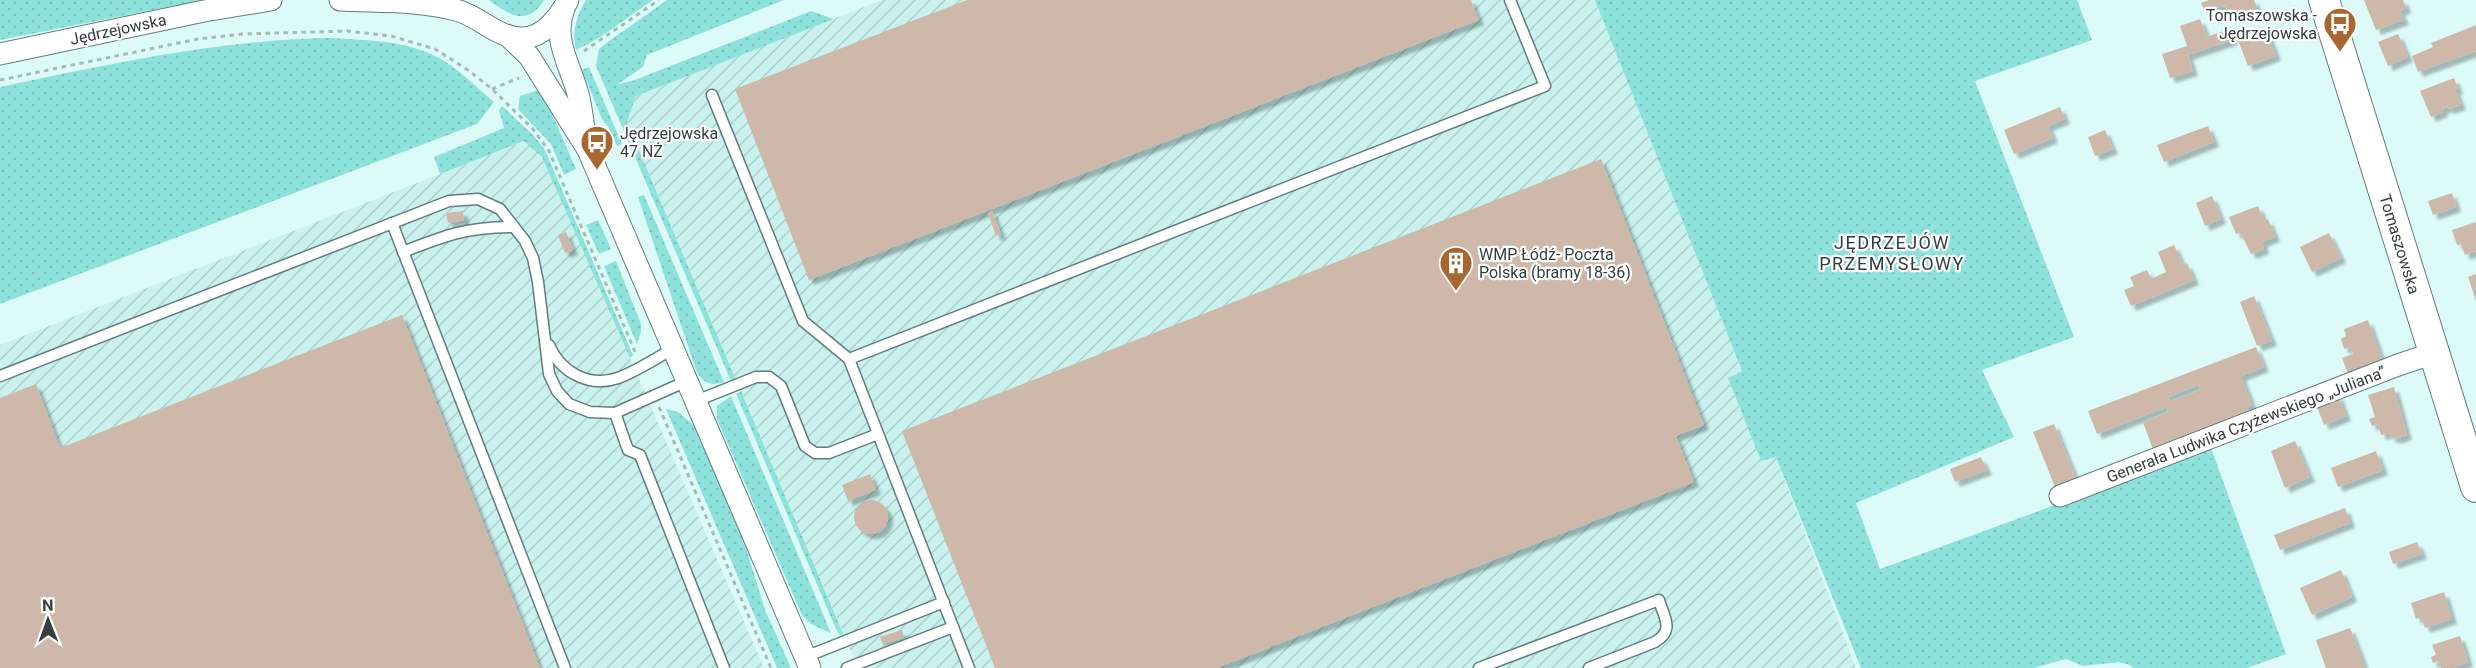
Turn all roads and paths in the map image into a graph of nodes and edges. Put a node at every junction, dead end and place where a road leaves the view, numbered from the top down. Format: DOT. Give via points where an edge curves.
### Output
graph roads {
  1 [pos="271,0"];
  2 [pos="340,0"];
  3 [pos="659,0"];
  4 [pos="1510,0"];
  5 [pos="2324,0"];
  6 [pos="566,1"];
  7 [pos="466,7"];
  8 [pos="508,36"];
  9 [pos="585,51"];
  10 [pos="0,54"];
  11 [pos="523,76"];
  12 [pos="492,89"];
  13 [pos="712,94"];
  14 [pos="588,150"];
  15 [pos="392,223"];
  16 [pos="514,227"];
  17 [pos="403,252"];
  18 [pos="545,336"];
  19 [pos="673,349"];
  20 [pos="2434,353"];
  21 [pos="849,359"];
  22 [pos="0,376"];
  23 [pos="687,381"];
  24 [pos="696,401"];
  25 [pos="615,413"];
  26 [pos="878,434"];
  27 [pos="2476,487"];
  28 [pos="2060,496"];
  29 [pos="944,603"];
  30 [pos="953,627"];
  31 [pos="808,662"];
  32 [pos="565,668"];
  33 [pos="724,668"];
  34 [pos="847,668"];
  35 [pos="969,668"];
  36 [pos="1479,668"];
  37 [pos="1589,668"];
  1 -- 10 [label="street, Jędrzejowska"];
  2 -- 7 [label="street"];
  3 -- 9 [label="path"];
  4 -- 21 [label="lane" via="1545,86"];
  5 -- 20 [label="street, Tomaszowska"];
  6 -- 8 [label="street" via="543,31 523,38"];
  6 -- 14 [label="street" via="558,33 578,94"];
  7 -- 8 [label="street"];
  8 -- 14 [label="street" via="530,56"];
  11 -- 12 [label="path"];
  13 -- 21 [label="lane" via="803,321"];
  14 -- 19 [label="street"];
  15 -- 16 [label="lane" via="449,201 478,199 500,209"];
  15 -- 17 [label="lane"];
  15 -- 22 [label="lane"];
  16 -- 17 [label="lane" via="467,229"];
  16 -- 18 [label="lane" via="533,258"];
  17 -- 32 [label="lane"];
  18 -- 19 [label="lane" via="564,369 600,381 618,378"];
  18 -- 25 [label="lane" via="549,374 556,392 569,404 590,412"];
  19 -- 23 [label="street"];
  20 -- 27 [label="street, Tomaszowska"];
  20 -- 28 [label="street, Generała Ludwika Czyżewskiego „Juliana”"];
  21 -- 26 [label="lane"];
  23 -- 24 [label="street"];
  23 -- 25 [label="lane"];
  24 -- 26 [label="lane" via="756,378 770,377 780,386 805,446 815,453 829,453"];
  24 -- 31 [label="street"];
  25 -- 33 [label="lane" via="628,450 640,455"];
  26 -- 29 [label="lane"];
  29 -- 30 [label="lane"];
  29 -- 31 [label="lane"];
  30 -- 34 [label="lane"];
  30 -- 35 [label="lane"];
  36 -- 37 [label="lane" via="1659,600 1668,625 1664,637"];
}
